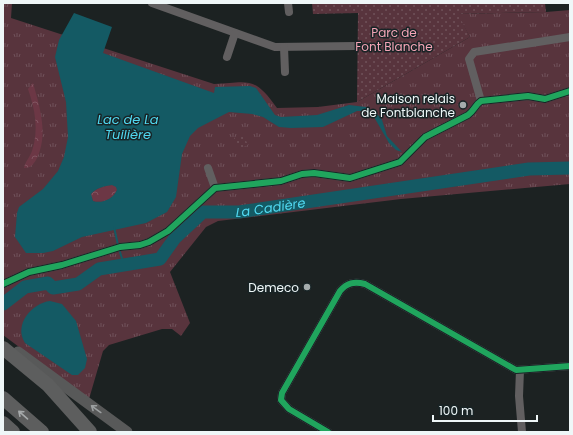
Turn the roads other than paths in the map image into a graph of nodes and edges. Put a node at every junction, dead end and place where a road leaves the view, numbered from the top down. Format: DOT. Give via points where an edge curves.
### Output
graph roads {
  1 [pos="152,3"];
  2 [pos="288,3"];
  3 [pos="289,12"];
  4 [pos="235,33"];
  5 [pos="570,37"];
  6 [pos="355,46"];
  7 [pos="284,47"];
  8 [pos="227,58"];
  9 [pos="285,72"];
  10 [pos="570,91"];
  11 [pos="481,101"];
  12 [pos="208,168"];
  13 [pos="216,188"];
  14 [pos="3,284"];
  15 [pos="3,342"];
  16 [pos="3,348"];
  17 [pos="570,366"];
  18 [pos="520,370"];
  19 [pos="3,398"];
  20 [pos="3,423"];
  21 [pos="13,432"];
  22 [pos="42,432"];
  23 [pos="90,432"];
  24 [pos="127,432"];
  25 [pos="328,432"];
  26 [pos="522,432"];
  1 -- 4 [label="street"];
  2 -- 3 [label="street"];
  4 -- 7 [label="street" via="275,47"];
  4 -- 8 [label="street"];
  5 -- 11 [label="street" via="474,52 469,59"];
  6 -- 7 [label="street"];
  7 -- 9 [label="street"];
  10 -- 11 [label="street" via="545,99 528,96"];
  11 -- 13 [label="street" via="468,115 425,137 400,162 360,176 350,178 302,174 281,181"];
  12 -- 13 [label="street"];
  13 -- 14 [label="street" via="168,231 149,242 120,247 29,272"];
  24 -- 15 [label="main road, one-way"];
  16 -- 23 [label="highway" via="48,385"];
  17 -- 18 [label="street"];
  18 -- 25 [label="street" via="511,368 365,284 354,282 340,291 282,393 282,400 289,409"];
  18 -- 26 [label="street"];
  22 -- 19 [label="highway, one-way"];
  20 -- 21 [label="highway"];
}
